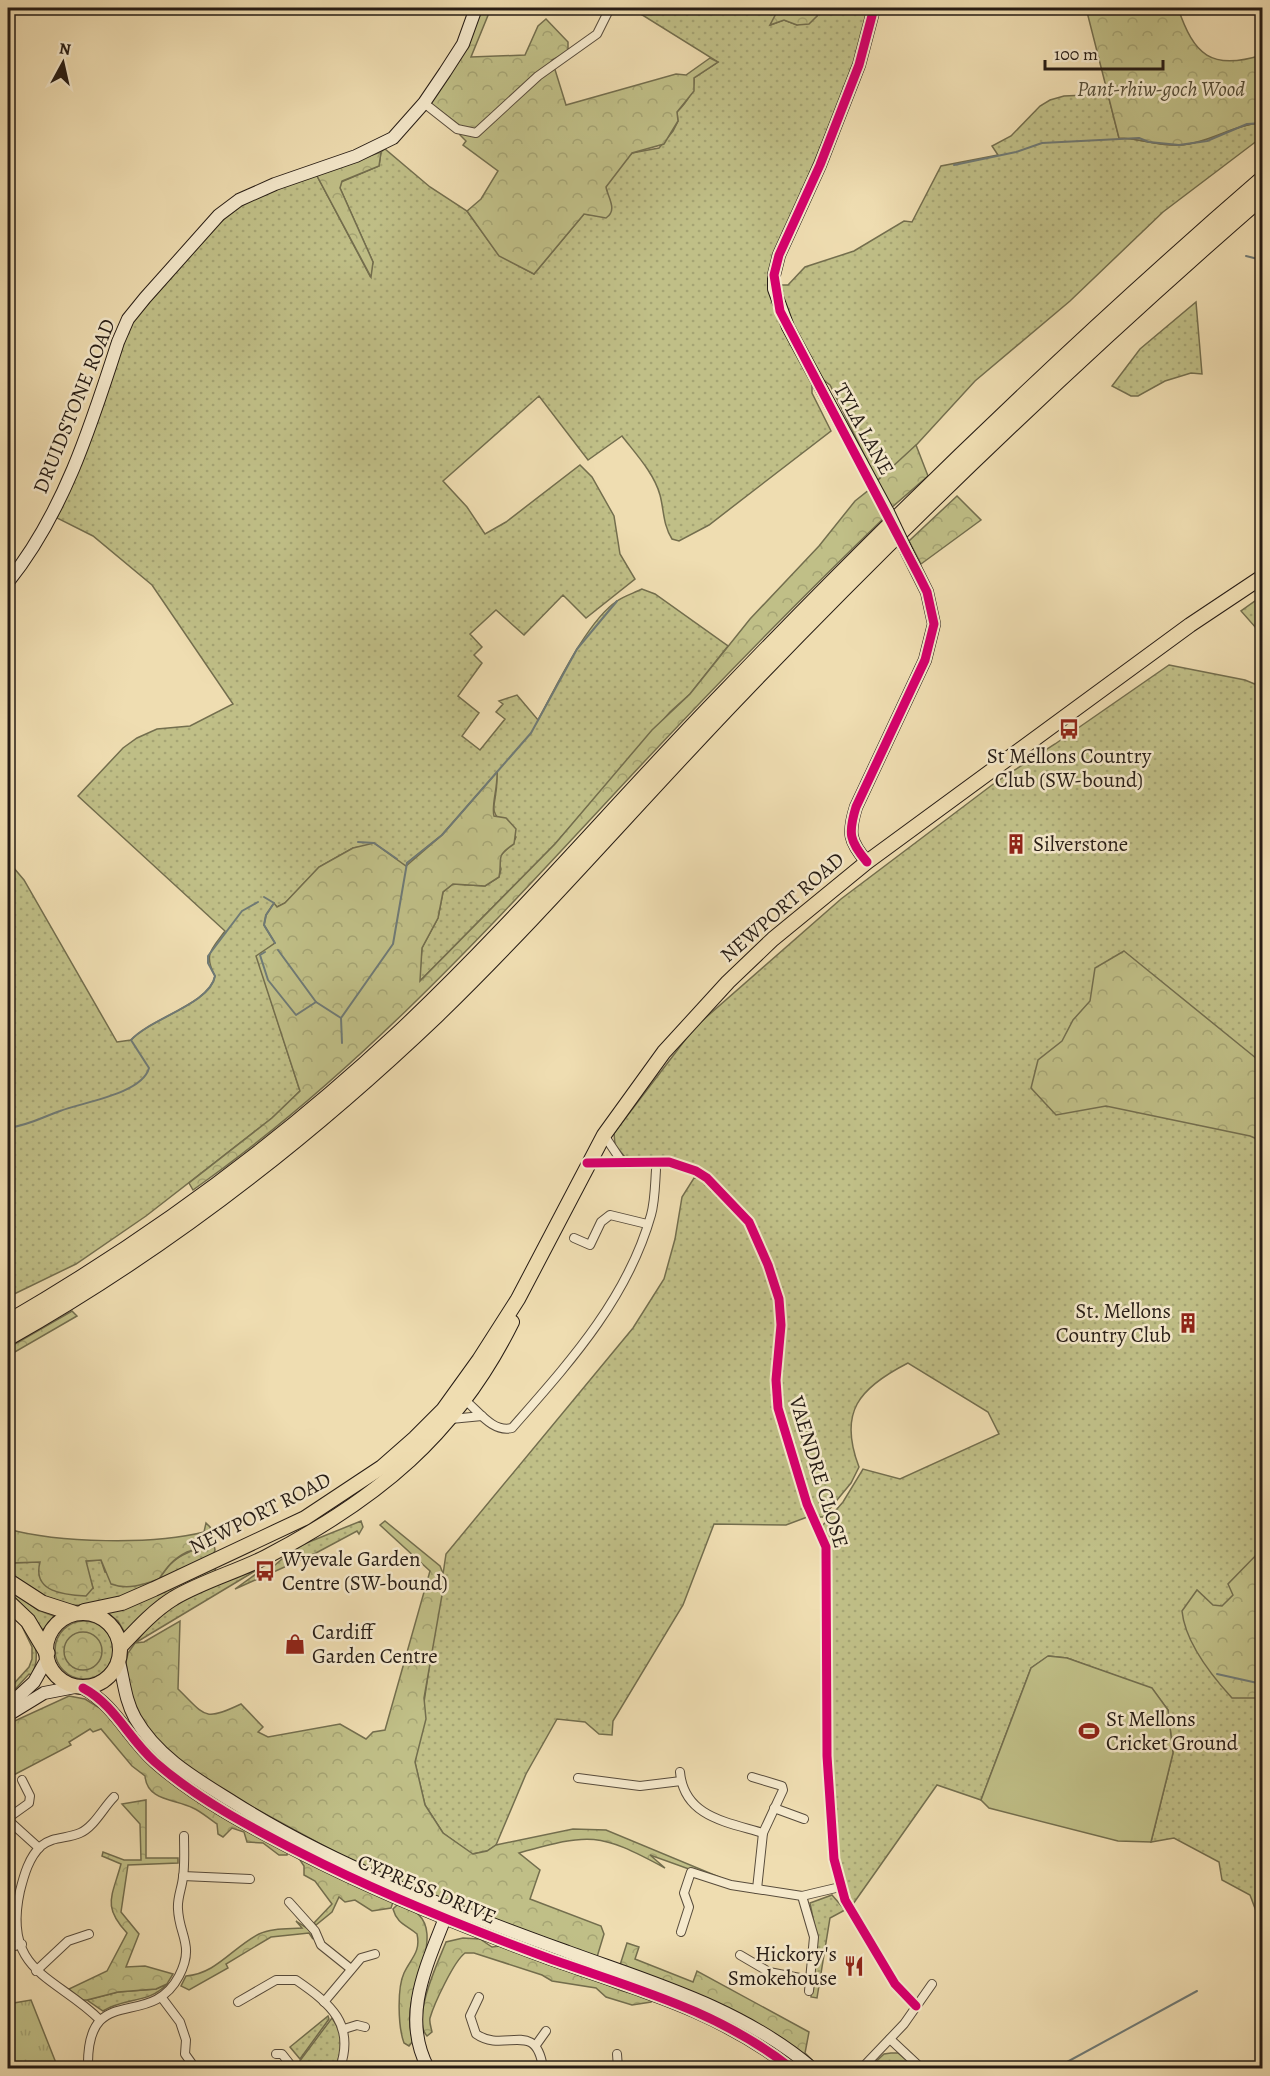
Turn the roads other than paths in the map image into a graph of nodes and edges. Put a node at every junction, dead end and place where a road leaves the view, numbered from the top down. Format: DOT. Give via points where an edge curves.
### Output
graph roads {
  1 [pos="476,8"];
  2 [pos="609,8"];
  3 [pos="874,8"];
  4 [pos="424,103"];
  5 [pos="1263,179"];
  6 [pos="1263,197"];
  7 [pos="1263,577"];
  8 [pos="8,582"];
  9 [pos="867,862"];
  10 [pos="604,1135"];
  11 [pos="622,1162"];
  12 [pos="587,1163"];
  13 [pos="656,1170"];
  14 [pos="647,1224"];
  15 [pos="574,1238"];
  16 [pos="8,1322"];
  17 [pos="8,1338"];
  18 [pos="461,1397"];
  19 [pos="482,1416"];
  20 [pos="451,1419"];
  21 [pos="8,1581"];
  22 [pos="8,1602"];
  23 [pos="79,1612"];
  24 [pos="120,1647"];
  25 [pos="47,1656"];
  26 [pos="119,1662"];
  27 [pos="79,1688"];
  28 [pos="8,1706"];
  29 [pos="8,1715"];
  30 [pos="753,1777"];
  31 [pos="579,1778"];
  32 [pos="22,1780"];
  33 [pos="114,1797"];
  34 [pos="774,1808"];
  35 [pos="8,1819"];
  36 [pos="804,1819"];
  37 [pos="763,1833"];
  38 [pos="184,1836"];
  39 [pos="39,1848"];
  40 [pos="183,1876"];
  41 [pos="250,1879"];
  42 [pos="840,1887"];
  43 [pos="757,1889"];
  44 [pos="802,1896"];
  45 [pos="289,1902"];
  46 [pos="446,1913"];
  47 [pos="681,1932"];
  48 [pos="89,1934"];
  49 [pos="22,1944"];
  50 [pos="8,1948"];
  51 [pos="375,1954"];
  52 [pos="740,1955"];
  53 [pos="351,1969"];
  54 [pos="36,1971"];
  55 [pos="810,1980"];
  56 [pos="932,1984"];
  57 [pos="809,1991"];
  58 [pos="479,1997"];
  59 [pos="162,1998"];
  60 [pos="238,2002"];
  61 [pos="324,2002"];
  62 [pos="916,2006"];
  63 [pos="100,2020"];
  64 [pos="365,2026"];
  65 [pos="344,2029"];
  66 [pos="546,2031"];
  67 [pos="891,2039"];
  68 [pos="536,2045"];
  69 [pos="276,2054"];
  70 [pos="617,2054"];
  71 [pos="88,2068"];
  72 [pos="195,2068"];
  73 [pos="293,2068"];
  74 [pos="340,2068"];
  75 [pos="428,2068"];
  76 [pos="543,2068"];
  77 [pos="618,2068"];
  78 [pos="791,2068"];
  79 [pos="812,2068"];
  80 [pos="862,2068"];
  81 [pos="921,2068"];
  1 -- 4 [label="street, DRUIDSTONE ROAD" via="463,44"];
  2 -- 4 [label="street" via="597,34 538,76 476,133 457,129"];
  3 -- 9 [label="street, TYLA LANE, bridge" via="859,65 774,274 774,289 788,327 888,512 927,592 934,624 925,660 856,807 850,828 854,847"];
  4 -- 8 [label="street, DRUIDSTONE ROAD" via="380,147 239,200 219,215 145,298 128,319 118,342 63,491 28,556"];
  5 -- 16 [label="highway" via="1091,333 856,558 399,1033 210,1190 106,1262"];
  6 -- 17 [label="highway" via="1099,344 896,538 727,709 495,957 363,1084 178,1230"];
  7 -- 9 [label="main road, NEWPORT ROAD" via="1190,625"];
  9 -- 10 [label="main road, NEWPORT ROAD" via="728,982 664,1052"];
  10 -- 11 [label="street"];
  10 -- 12 [label="main road, NEWPORT ROAD"];
  11 -- 12 [label="street, VAENDRE CLOSE"];
  11 -- 42 [label="street, VAENDRE CLOSE" via="677,1163 706,1178 749,1222 777,1291 782,1337 776,1380 778,1408 807,1504 826,1547 826,1756"];
  12 -- 18 [label="main road, NEWPORT ROAD" via="518,1299 515,1316 496,1354"];
  13 -- 14 [label="street"];
  14 -- 15 [label="street" via="610,1215 605,1216 590,1245"];
  14 -- 19 [label="street" via="618,1294 577,1353 512,1428 504,1430"];
  18 -- 19 [label="street"];
  18 -- 20 [label="main road, NEWPORT ROAD"];
  18 -- 23 [label="main road, NEWPORT ROAD" via="382,1467 304,1518 122,1603"];
  19 -- 20 [label="street"];
  20 -- 24 [label="main road, NEWPORT ROAD" via="406,1464 345,1510 266,1556 175,1598"];
  21 -- 23 [label="highway" via="42,1604"];
  22 -- 25 [label="highway" via="28,1621"];
  23 -- 24 [label="main road" via="108,1624"];
  23 -- 25 [label="main road" via="57,1624"];
  24 -- 26 [label="main road"];
  25 -- 27 [label="main road" via="57,1678"];
  25 -- 28 [label="street" via="34,1682"];
  26 -- 27 [label="main road" via="100,1683"];
  26 -- 46 [label="street, CYPRESS DRIVE" via="134,1717 174,1763 311,1847"];
  27 -- 29 [label="street" via="44,1693"];
  27 -- 46 [label="street, CYPRESS DRIVE" via="112,1709 155,1762 224,1809 374,1889"];
  30 -- 34 [label="street" via="782,1786"];
  31 -- 37 [label="street" via="640,1786 680,1776 687,1797 698,1810 717,1820"];
  32 -- 35 [label="street" via="29,1803"];
  33 -- 39 [label="street" via="85,1830 53,1839"];
  34 -- 36 [label="street"];
  34 -- 37 [label="street"];
  35 -- 39 [label="street"];
  37 -- 43 [label="street"];
  38 -- 40 [label="street"];
  39 -- 49 [label="street" via="30,1862 20,1895 18,1921"];
  40 -- 41 [label="street"];
  40 -- 59 [label="street" via="178,1906 187,1950 179,1976"];
  42 -- 44 [label="street"];
  42 -- 62 [label="street, VAENDRE CLOSE" via="884,1966"];
  43 -- 44 [label="street"];
  43 -- 47 [label="street" via="723,1884 691,1872 684,1893 689,1907"];
  44 -- 55 [label="street" via="814,1937"];
  45 -- 53 [label="street" via="315,1931 321,1945"];
  46 -- 75 [label="street" via="416,2000 417,2040"];
  46 -- 78 [label="street, CYPRESS DRIVE" via="694,2009 746,2037"];
  46 -- 79 [label="street, CYPRESS DRIVE" via="703,2002 752,2026"];
  48 -- 54 [label="street" via="68,1941"];
  49 -- 50 [label="street"];
  49 -- 54 [label="street"];
  51 -- 53 [label="street" via="365,1956"];
  52 -- 55 [label="street" via="770,1972"];
  53 -- 61 [label="street"];
  54 -- 63 [label="street"];
  55 -- 57 [label="street"];
  56 -- 62 [label="street"];
  58 -- 68 [label="street" via="470,2016 476,2034 489,2040 520,2040"];
  59 -- 63 [label="street" via="144,2006 114,2011"];
  59 -- 72 [label="street" via="180,2022 186,2040 185,2054"];
  60 -- 61 [label="street" via="276,1980 290,1978"];
  61 -- 65 [label="street"];
  62 -- 67 [label="street"];
  63 -- 71 [label="street" via="87,2049"];
  64 -- 65 [label="street"];
  65 -- 74 [label="street" via="346,2046"];
  66 -- 68 [label="street"];
  67 -- 80 [label="street"];
  67 -- 81 [label="street"];
  68 -- 76 [label="street"];
  69 -- 73 [label="street" via="282,2054"];
  70 -- 77 [label="street"];
}
